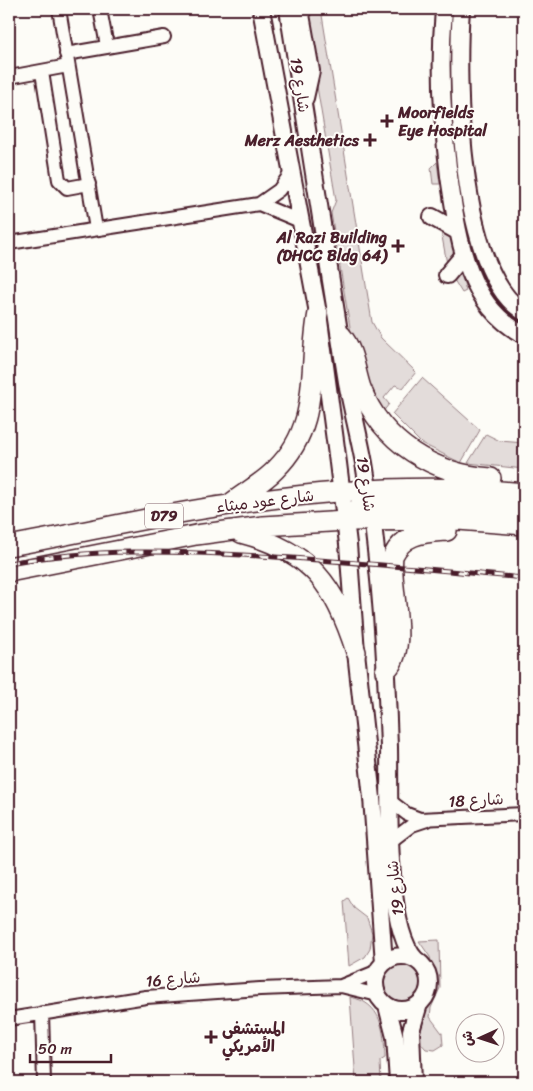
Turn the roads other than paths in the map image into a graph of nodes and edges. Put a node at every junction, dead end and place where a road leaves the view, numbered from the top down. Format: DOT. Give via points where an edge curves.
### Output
graph roads {
  1 [pos="59,9"];
  2 [pos="100,9"];
  3 [pos="261,9"];
  4 [pos="288,9"];
  5 [pos="300,9"];
  6 [pos="444,9"];
  7 [pos="461,9"];
  8 [pos="164,37"];
  9 [pos="107,46"];
  10 [pos="67,60"];
  11 [pos="42,72"];
  12 [pos="9,77"];
  13 [pos="303,102"];
  14 [pos="442,109"];
  15 [pos="291,173"];
  16 [pos="467,174"];
  17 [pos="89,184"];
  18 [pos="260,204"];
  19 [pos="432,217"];
  20 [pos="300,221"];
  21 [pos="96,229"];
  22 [pos="457,230"];
  23 [pos="9,243"];
  24 [pos="463,256"];
  25 [pos="447,275"];
  26 [pos="524,312"];
  27 [pos="318,314"];
  28 [pos="341,335"];
  29 [pos="524,335"];
  30 [pos="524,480"];
  31 [pos="342,493"];
  32 [pos="524,493"];
  33 [pos="230,504"];
  34 [pos="369,506"];
  35 [pos="524,507"];
  36 [pos="480,521"];
  37 [pos="346,522"];
  38 [pos="524,525"];
  39 [pos="230,530"];
  40 [pos="9,546"];
  41 [pos="9,572"];
  42 [pos="356,652"];
  43 [pos="384,671"];
  44 [pos="390,801"];
  45 [pos="524,814"];
  46 [pos="430,819"];
  47 [pos="390,840"];
  48 [pos="416,960"];
  49 [pos="381,967"];
  50 [pos="341,986"];
  51 [pos="382,1001"];
  52 [pos="419,1004"];
  53 [pos="42,1013"];
  54 [pos="9,1019"];
  55 [pos="44,1082"];
  56 [pos="398,1082"];
  57 [pos="413,1082"];
  1 -- 10 [label="street"];
  2 -- 9 [label="street"];
  3 -- 15 [label="main road, شارع 19"];
  4 -- 13 [label="main road, شارع 19"];
  5 -- 13 [label="main road" via="311,71"];
  6 -- 14 [label="main road"];
  7 -- 16 [label="main road" via="458,85"];
  8 -- 9 [label="street"];
  9 -- 10 [label="street"];
  10 -- 11 [label="street"];
  10 -- 17 [label="street"];
  11 -- 12 [label="street"];
  11 -- 17 [label="street" via="59,180 67,188"];
  13 -- 28 [label="main road, شارع 19"];
  14 -- 16 [label="main road" via="452,113 460,165"];
  14 -- 22 [label="main road"];
  15 -- 18 [label="street" via="279,190"];
  15 -- 20 [label="main road, شارع 19"];
  16 -- 26 [label="main road" via="478,238 489,271 509,300"];
  17 -- 21 [label="street"];
  18 -- 20 [label="street"];
  18 -- 21 [label="street"];
  19 -- 22 [label="main road"];
  20 -- 27 [label="main road, شارع 19"];
  21 -- 23 [label="street"];
  22 -- 24 [label="main road"];
  24 -- 25 [label="main road"];
  24 -- 29 [label="main road" via="472,278 494,312"];
  27 -- 31 [label="main road, شارع 19"];
  27 -- 33 [label="main road" via="312,394 302,432 276,470"];
  28 -- 30 [label="main road" via="349,346 370,406 389,432 412,453 458,474"];
  28 -- 34 [label="main road, شارع 19"];
  31 -- 33 [label="main road, شارع عود ميثاء / D79"];
  31 -- 34 [label="main road, شارع عود ميثاء / D79"];
  31 -- 37 [label="main road, شارع 19"];
  32 -- 34 [label="main road, شارع عود ميثاء / D79" via="445,489"];
  33 -- 40 [label="main road, شارع عود ميثاء / D79"];
  34 -- 35 [label="main road" via="435,503"];
  34 -- 36 [label="main road, شارع عود ميثاء / D79"];
  34 -- 37 [label="main road, شارع عود ميثاء / D79"];
  34 -- 43 [label="main road, شارع 19"];
  36 -- 38 [label="main road, شارع عود ميثاء / D79"];
  36 -- 43 [label="main road" via="461,530 414,535 397,548 392,566 398,650 392,666"];
  37 -- 39 [label="main road, شارع عود ميثاء / D79"];
  37 -- 42 [label="main road, شارع 19"];
  39 -- 41 [label="main road, شارع عود ميثاء / D79"];
  39 -- 42 [label="main road" via="280,545 300,556 324,583 339,609"];
  42 -- 49 [label="main road, شارع 19" via="373,807"];
  43 -- 44 [label="main road, شارع 19"];
  44 -- 46 [label="street, شارع 18" via="413,817"];
  44 -- 47 [label="main road, شارع 19"];
  45 -- 46 [label="street, شارع 18"];
  46 -- 47 [label="street, شارع 18" via="412,825"];
  47 -- 48 [label="main road, شارع 19" via="400,933"];
  48 -- 49 [label="main road" via="399,956"];
  48 -- 52 [label="main road" via="426,971 429,985"];
  49 -- 50 [label="street, شارع 16"];
  49 -- 51 [label="main road" via="375,982"];
  50 -- 51 [label="street, شارع 16"];
  50 -- 53 [label="street, شارع 16" via="182,994"];
  51 -- 52 [label="main road" via="403,1010"];
  51 -- 56 [label="main road" via="395,1037"];
  52 -- 57 [label="main road" via="411,1031"];
  53 -- 54 [label="street, شارع 16"];
  53 -- 55 [label="street"];
}
